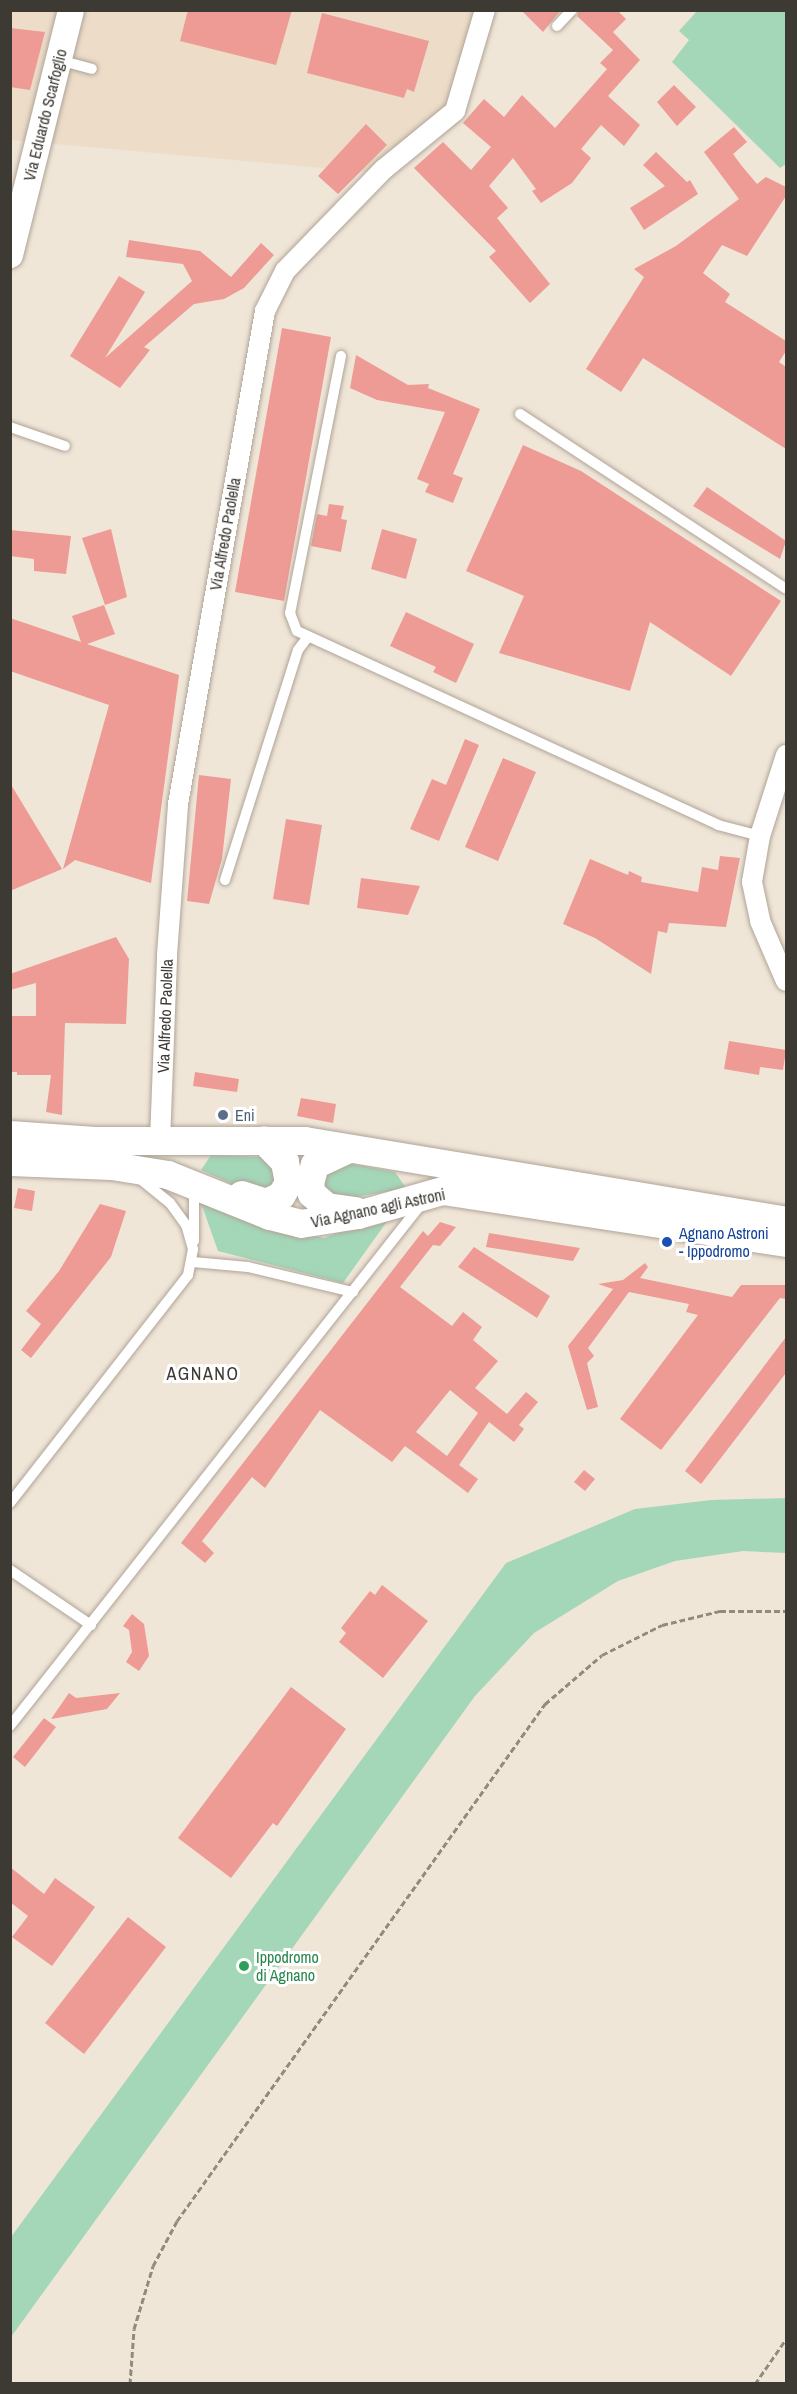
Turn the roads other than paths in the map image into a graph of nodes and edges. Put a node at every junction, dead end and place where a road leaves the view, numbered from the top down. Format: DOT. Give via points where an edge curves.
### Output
graph roads {
  1 [pos="71,10"];
  2 [pos="485,10"];
  3 [pos="572,10"];
  4 [pos="557,26"];
  5 [pos="59,60"];
  6 [pos="93,69"];
  7 [pos="10,255"];
  8 [pos="340,356"];
  9 [pos="520,414"];
  10 [pos="10,427"];
  11 [pos="65,446"];
  12 [pos="786,589"];
  13 [pos="307,638"];
  14 [pos="786,755"];
  15 [pos="760,836"];
  16 [pos="225,880"];
  17 [pos="786,981"];
  18 [pos="10,1135"];
  19 [pos="220,1140"];
  20 [pos="264,1140"];
  21 [pos="160,1141"];
  22 [pos="349,1149"];
  23 [pos="381,1154"];
  24 [pos="10,1162"];
  25 [pos="112,1166"];
  26 [pos="194,1184"];
  27 [pos="417,1197"];
  28 [pos="372,1211"];
  29 [pos="786,1221"];
  30 [pos="786,1243"];
  31 [pos="193,1250"];
  32 [pos="193,1262"];
  33 [pos="353,1292"];
  34 [pos="10,1503"];
  35 [pos="10,1570"];
  36 [pos="91,1625"];
  37 [pos="10,1726"];
  1 -- 5 [label="street, Via Eduardo Scarfoglio"];
  2 -- 21 [label="street, Via Alfredo Paolella" via="455,111 384,169 285,271 265,311 178,804"];
  3 -- 4 [label="lane"];
  5 -- 6 [label="lane"];
  5 -- 7 [label="street, Via Eduardo Scarfoglio"];
  8 -- 13 [label="lane" via="290,613 297,631"];
  9 -- 12 [label="lane"];
  10 -- 11 [label="lane"];
  13 -- 15 [label="lane" via="718,825"];
  13 -- 16 [label="lane" via="298,651"];
  14 -- 15 [label="street"];
  15 -- 17 [label="street" via="753,900"];
  18 -- 21 [label="main road, Via Agnano agli Astroni"];
  19 -- 20 [label="main road, Via Agnano agli Astroni"];
  19 -- 21 [label="main road, Via Agnano agli Astroni"];
  19 -- 26 [label="main road" via="196,1161"];
  20 -- 22 [label="main road, Via Agnano agli Astroni" via="305,1141"];
  20 -- 26 [label="main road" via="285,1162 290,1176 286,1190 274,1201 257,1202 222,1187"];
  22 -- 23 [label="main road, Via Agnano agli Astroni"];
  22 -- 28 [label="main road" via="315,1165 311,1173 312,1194 327,1207"];
  23 -- 27 [label="main road" via="411,1179"];
  23 -- 29 [label="main road, Via Agnano agli Astroni"];
  24 -- 25 [label="main road, Via Agnano agli Astroni"];
  25 -- 26 [label="main road, Via Agnano agli Astroni" via="168,1175"];
  25 -- 31 [label="lane" via="140,1179 170,1203 186,1225"];
  26 -- 28 [label="main road, Via Agnano agli Astroni" via="270,1216 301,1224"];
  26 -- 31 [label="lane"];
  27 -- 28 [label="main road, Via Agnano agli Astroni"];
  27 -- 30 [label="main road, Via Agnano agli Astroni" via="465,1192"];
  27 -- 33 [label="lane"];
  31 -- 32 [label="lane"];
  32 -- 33 [label="lane" via="248,1267"];
  32 -- 34 [label="lane" via="188,1275"];
  33 -- 36 [label="lane"];
  35 -- 36 [label="lane"];
  36 -- 37 [label="lane"];
}
